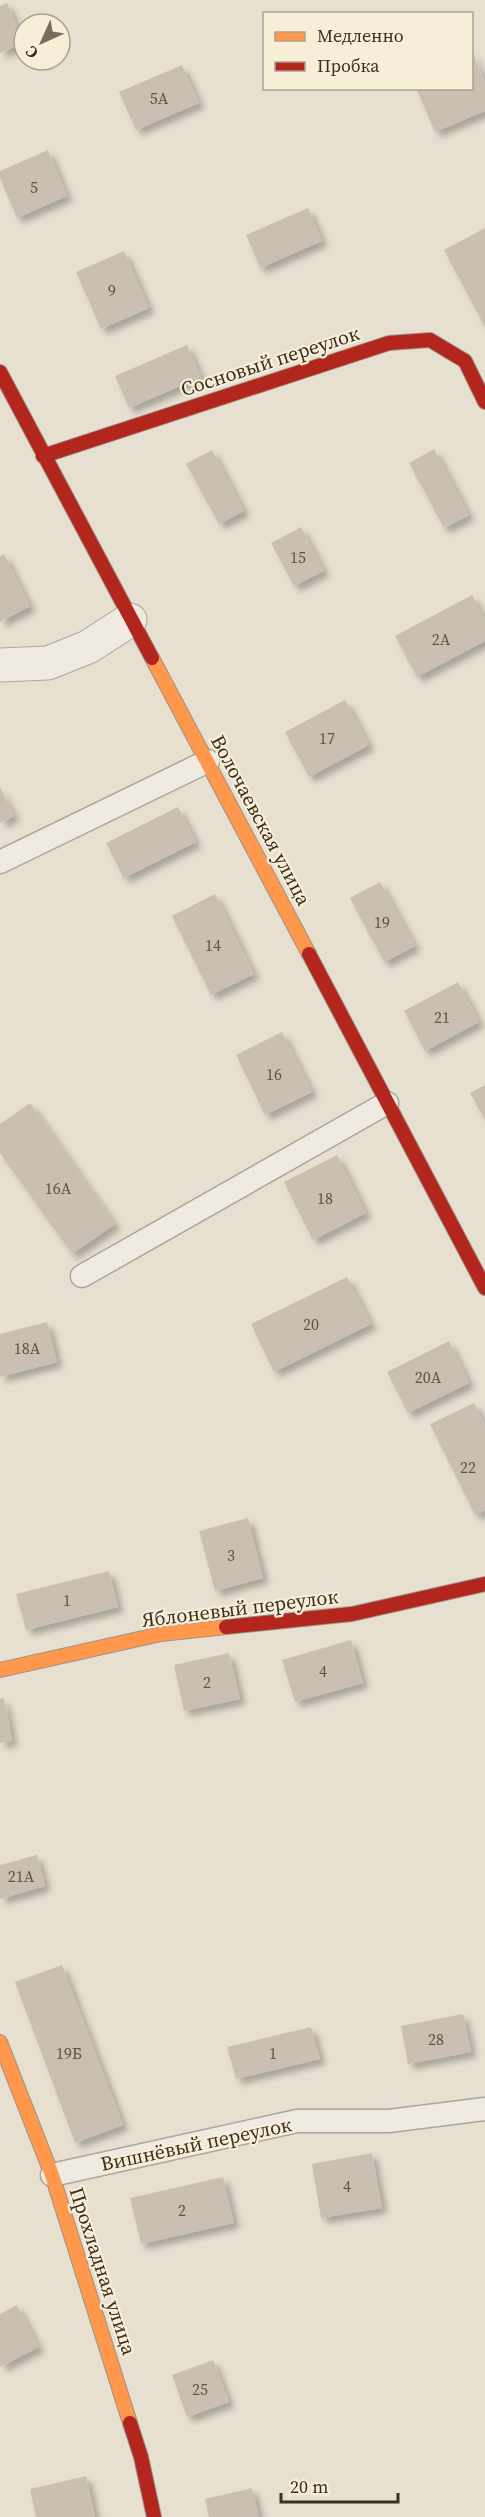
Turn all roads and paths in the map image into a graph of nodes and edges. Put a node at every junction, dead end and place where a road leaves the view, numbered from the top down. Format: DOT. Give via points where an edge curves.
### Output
graph roads {
  1 [pos="0,372"];
  2 [pos="485,402"];
  3 [pos="43,456"];
  4 [pos="130,620"];
  5 [pos="0,665"];
  6 [pos="208,761"];
  7 [pos="0,862"];
  8 [pos="387,1103"];
  9 [pos="81,1276"];
  10 [pos="485,1288"];
  11 [pos="485,1584"];
  12 [pos="0,1670"];
  13 [pos="0,2042"];
  14 [pos="485,2109"];
  15 [pos="52,2175"];
  16 [pos="154,2517"];
  1 -- 3 [label="street, Волочаевская улица"];
  2 -- 3 [label="street, Сосновый переулок" via="465,361 430,340 389,343"];
  3 -- 4 [label="street, Волочаевская улица"];
  4 -- 5 [label="street" via="88,646 48,663"];
  4 -- 6 [label="street, Волочаевская улица"];
  6 -- 7 [label="lane"];
  6 -- 8 [label="street, Волочаевская улица"];
  8 -- 9 [label="lane"];
  8 -- 10 [label="street, Волочаевская улица"];
  11 -- 12 [label="street, Яблоневый переулок" via="352,1614 161,1634"];
  13 -- 15 [label="street, Прохладная улица"];
  14 -- 15 [label="lane, Вишнёвый переулок" via="388,2121 297,2121"];
  15 -- 16 [label="street, Прохладная улица" via="141,2457"];
}
